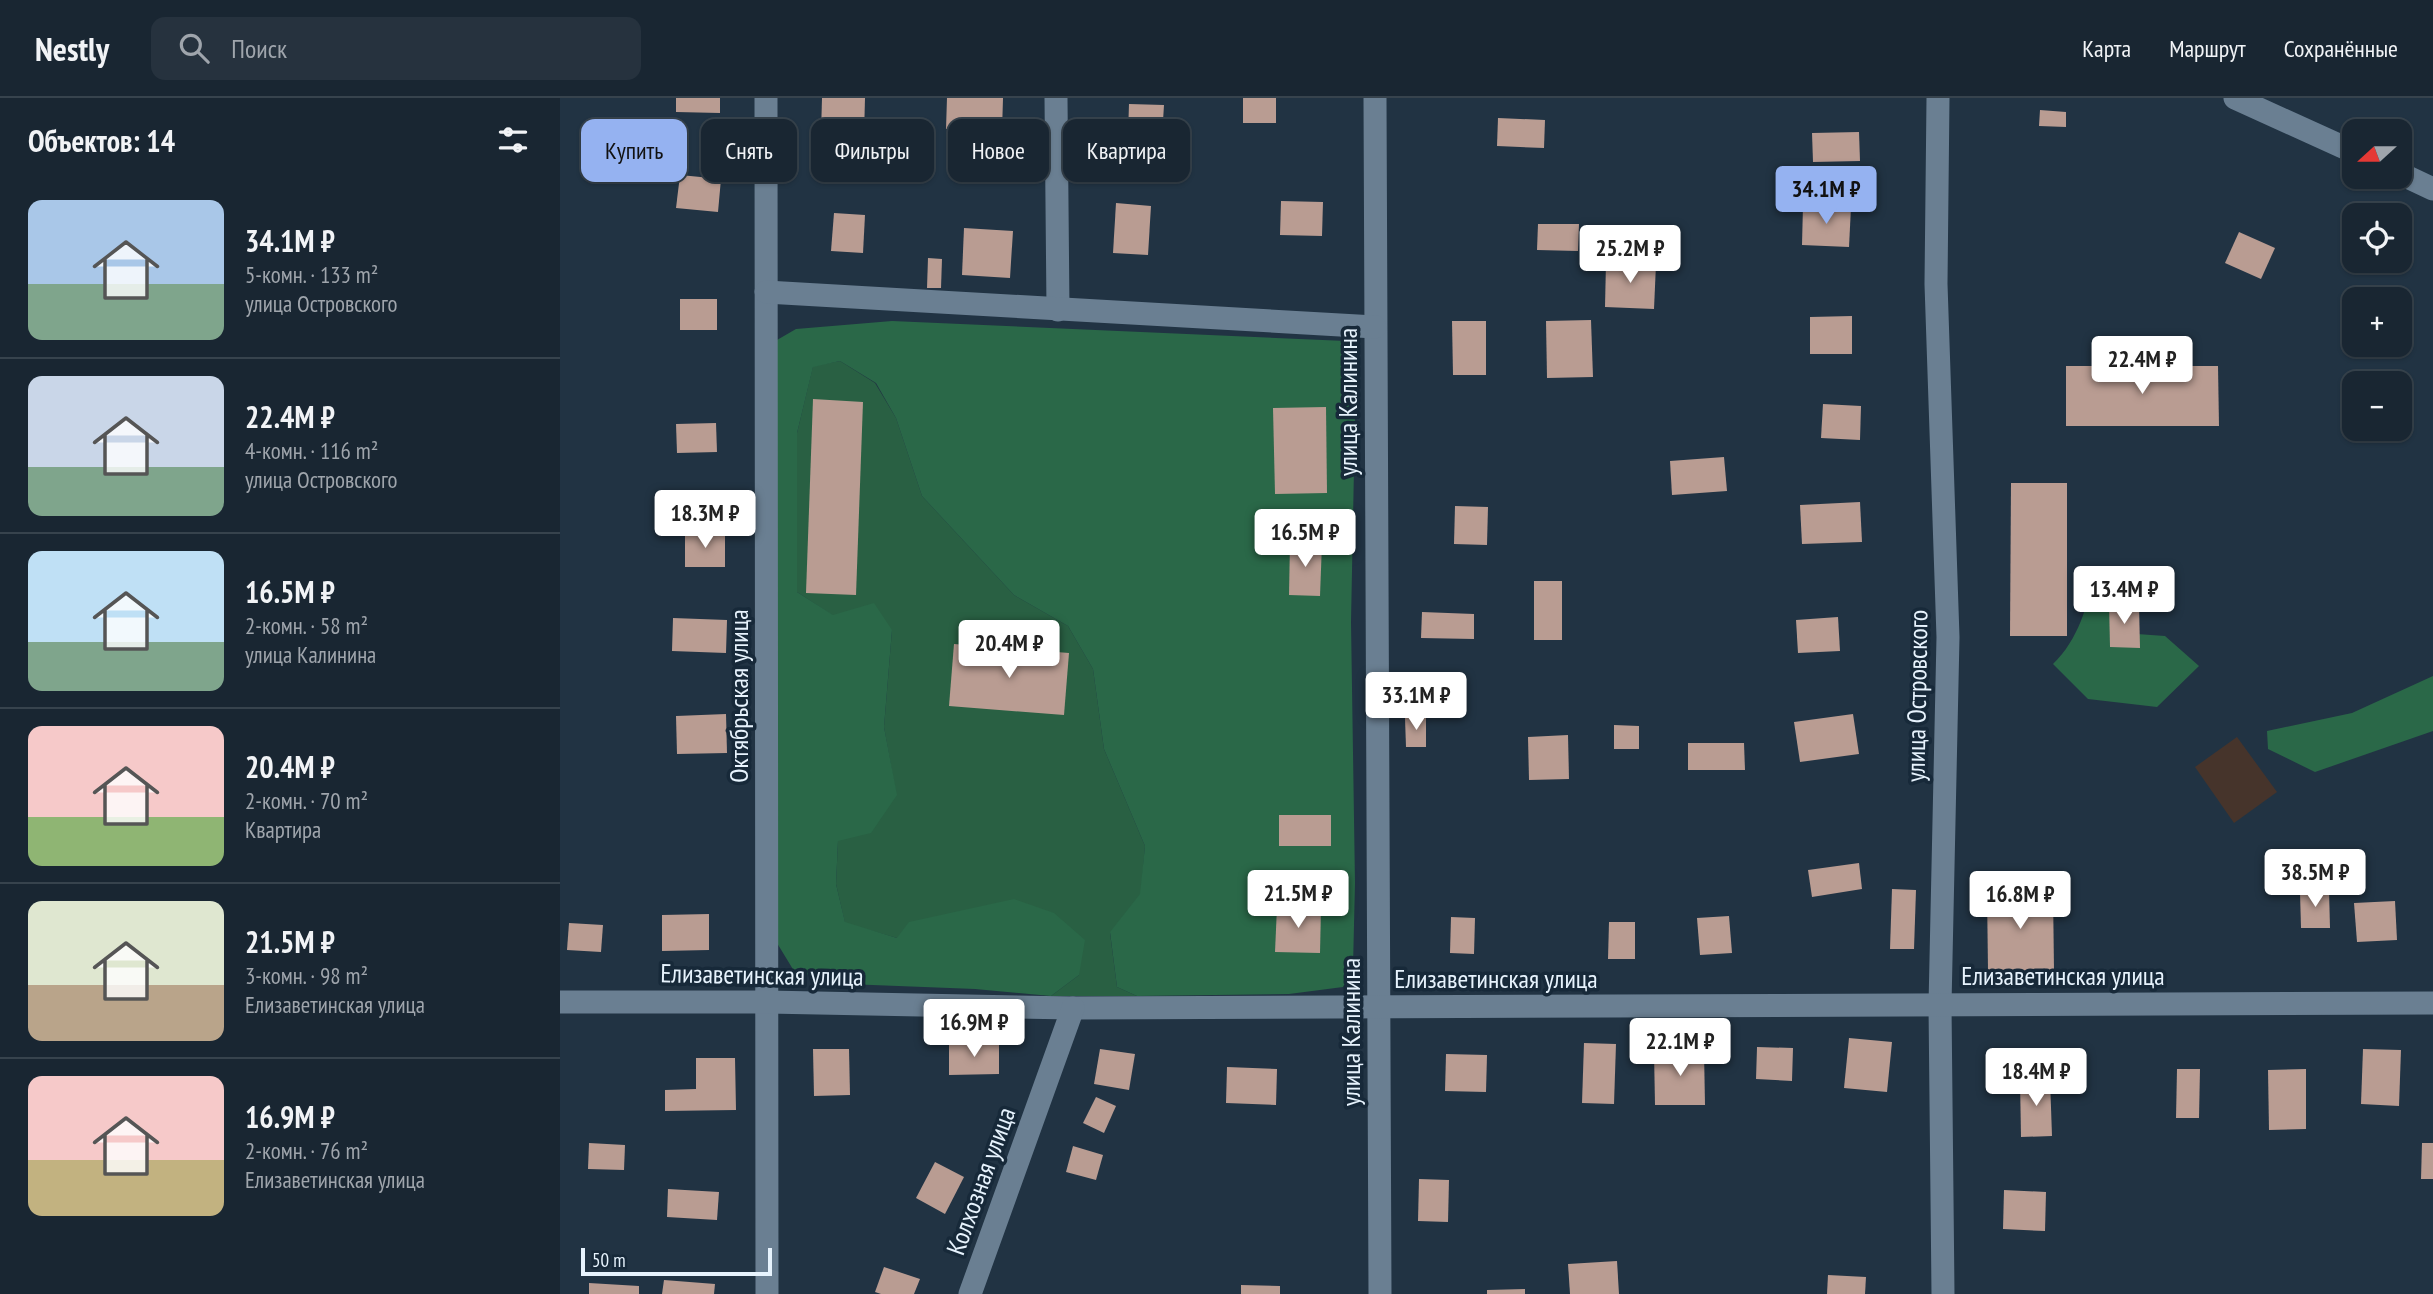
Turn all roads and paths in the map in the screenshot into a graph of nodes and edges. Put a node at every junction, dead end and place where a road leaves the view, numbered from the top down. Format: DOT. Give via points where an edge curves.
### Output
graph roads {
  1 [pos="766,98"];
  2 [pos="1056,98"];
  3 [pos="1374,98"];
  4 [pos="1938,98"];
  5 [pos="2235,98"];
  6 [pos="2342,147"];
  7 [pos="2412,179"];
  8 [pos="2433,189"];
  9 [pos="766,292"];
  10 [pos="1058,310"];
  11 [pos="1375,327"];
  12 [pos="560,1002"];
  13 [pos="767,1002"];
  14 [pos="2433,1003"];
  15 [pos="1940,1005"];
  16 [pos="1073,1008"];
  17 [pos="1379,1008"];
  18 [pos="767,1294"];
  19 [pos="970,1294"];
  20 [pos="1380,1294"];
  21 [pos="1943,1294"];
  1 -- 9 [label="street, Октябрьская улица"];
  2 -- 10 [label="street"];
  3 -- 11 [label="street, улица Калинина"];
  4 -- 15 [label="street, улица Островского" via="1936,284 1948,637"];
  5 -- 6 [label="street"];
  7 -- 8 [label="street"];
  9 -- 10 [label="street"];
  9 -- 13 [label="street, Октябрьская улица"];
  10 -- 11 [label="street"];
  11 -- 17 [label="street, улица Калинина"];
  12 -- 13 [label="street, Елизаветинская улица"];
  13 -- 16 [label="street, Елизаветинская улица"];
  13 -- 18 [label="street, Октябрьская улица"];
  14 -- 15 [label="street, Елизаветинская улица"];
  15 -- 17 [label="street, Елизаветинская улица"];
  15 -- 21 [label="street, улица Островского"];
  16 -- 17 [label="street, Елизаветинская улица"];
  16 -- 19 [label="street, Колхозная улица"];
  17 -- 20 [label="street, улица Калинина"];
}
